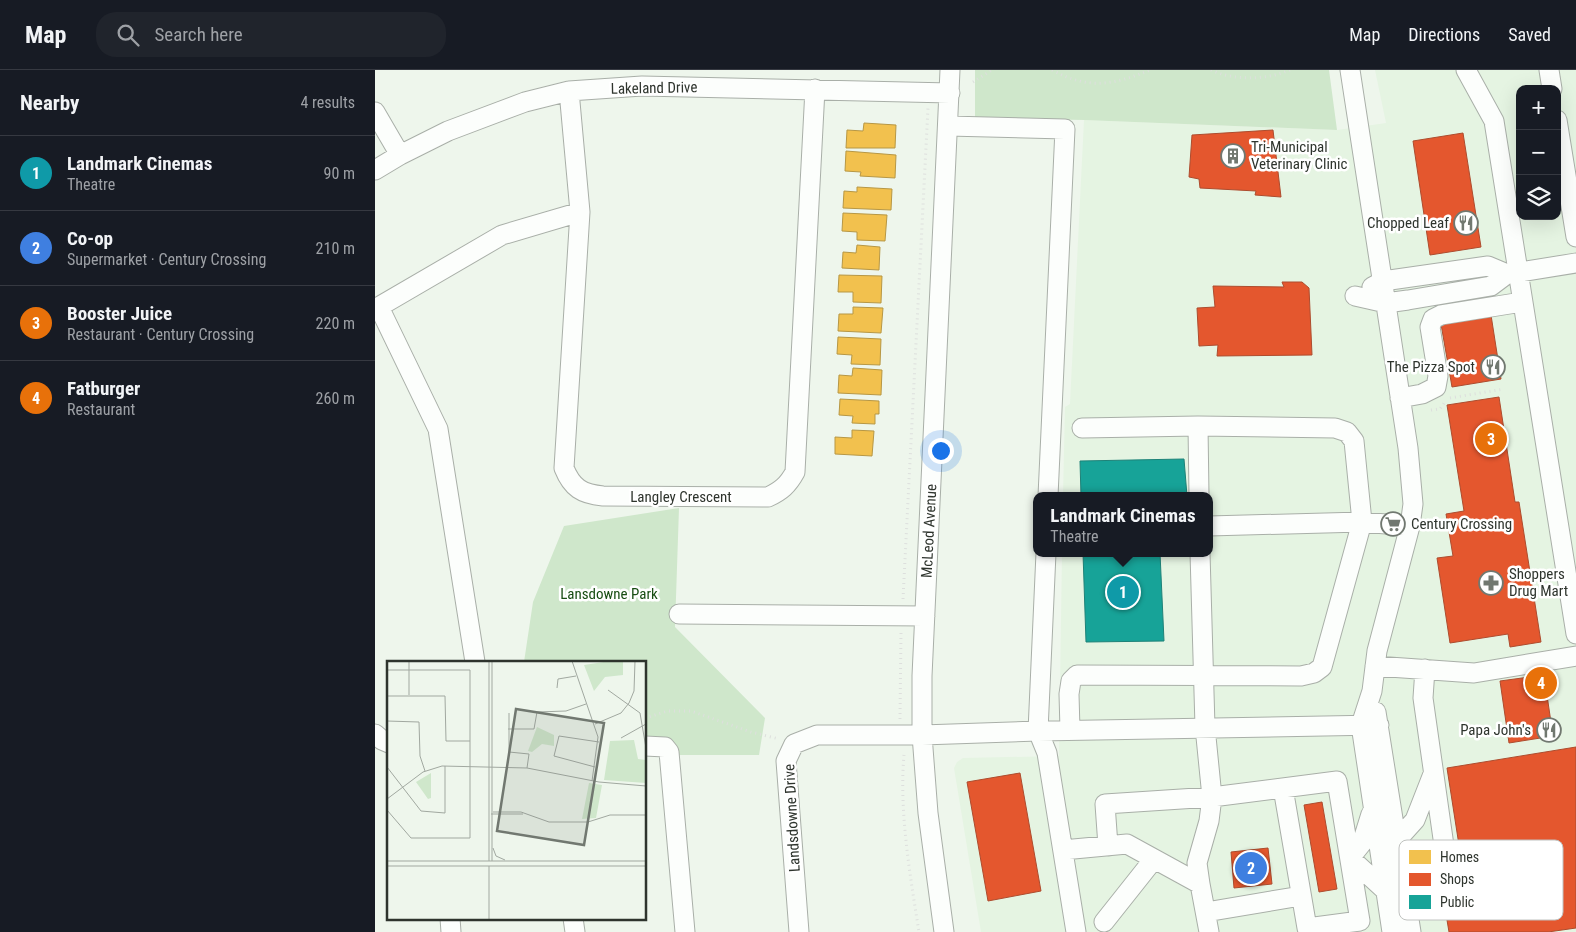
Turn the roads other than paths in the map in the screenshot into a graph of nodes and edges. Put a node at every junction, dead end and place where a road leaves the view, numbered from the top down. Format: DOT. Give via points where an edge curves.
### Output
graph roads {
  1 [pos="950,70"];
  2 [pos="1350,70"];
  3 [pos="1466,70"];
  4 [pos="1549,70"];
  5 [pos="1551,85"];
  6 [pos="815,89"];
  7 [pos="569,90"];
  8 [pos="949,93"];
  9 [pos="375,112"];
  10 [pos="949,126"];
  11 [pos="1559,130"];
  12 [pos="400,155"];
  13 [pos="375,170"];
  14 [pos="580,212"];
  15 [pos="1575,230"];
  16 [pos="1576,263"];
  17 [pos="1512,273"];
  18 [pos="1383,281"];
  19 [pos="1522,302"];
  20 [pos="1386,303"];
  21 [pos="377,308"];
  22 [pos="1401,398"];
  23 [pos="1198,426"];
  24 [pos="1082,428"];
  25 [pos="1048,492"];
  26 [pos="1199,492"];
  27 [pos="1362,522"];
  28 [pos="1213,526"];
  29 [pos="1410,526"];
  30 [pos="1046,557"];
  31 [pos="1200,557"];
  32 [pos="679,614"];
  33 [pos="925,616"];
  34 [pos="1576,634"];
  35 [pos="1576,656"];
  36 [pos="475,661"];
  37 [pos="1375,666"];
  38 [pos="1425,669"];
  39 [pos="1203,676"];
  40 [pos="1370,725"];
  41 [pos="1205,727"];
  42 [pos="1070,730"];
  43 [pos="1038,731"];
  44 [pos="375,734"];
  45 [pos="922,735"];
  46 [pos="387,743"];
  47 [pos="646,746"];
  48 [pos="1433,773"];
  49 [pos="1283,788"];
  50 [pos="1212,797"];
  51 [pos="1373,808"];
  52 [pos="1397,840"];
  53 [pos="1443,840"];
  54 [pos="1108,846"];
  55 [pos="1063,850"];
  56 [pos="1399,853"];
  57 [pos="1154,858"];
  58 [pos="1350,858"];
  59 [pos="1200,884"];
  60 [pos="1386,890"];
  61 [pos="1301,896"];
  62 [pos="1206,912"];
  63 [pos="1103,922"];
  64 [pos="685,932"];
  65 [pos="799,932"];
  66 [pos="943,932"];
  67 [pos="1076,932"];
  68 [pos="1209,932"];
  69 [pos="1392,932"];
  1 -- 8 [label="street, McLeod Avenue"];
  2 -- 18 [label="street"];
  3 -- 17 [label="street" via="1494,121"];
  4 -- 5 [label="street"];
  6 -- 7 [label="street, Lakeland Drive" via="642,86"];
  6 -- 8 [label="street, Lakeland Drive"];
  6 -- 14 [label="street, Langley Crescent" via="795,472 778,492 768,497 603,496 590,495 578,489 568,478 564,468"];
  7 -- 12 [label="street, Lakeland Drive" via="525,102 448,131"];
  7 -- 14 [label="street, Langley Crescent"];
  8 -- 10 [label="street, McLeod Avenue"];
  9 -- 12 [label="street"];
  10 -- 25 [label="street" via="1065,129"];
  10 -- 33 [label="street, McLeod Avenue"];
  11 -- 15 [label="street"];
  12 -- 13 [label="street, Lakeland Drive"];
  14 -- 21 [label="street" via="502,235"];
  16 -- 17 [label="street"];
  17 -- 18 [label="street" via="1488,266"];
  17 -- 19 [label="street"];
  17 -- 20 [label="street" via="1491,286"];
  18 -- 20 [label="street"];
  18 -- 20 [label="street" via="1355,296"];
  19 -- 22 [label="street" via="1433,319 1430,327 1438,376 1436,387 1423,394"];
  19 -- 34 [label="street"];
  20 -- 22 [label="street"];
  21 -- 36 [label="street" via="438,429"];
  22 -- 29 [label="street" via="1413,504"];
  23 -- 24 [label="street"];
  23 -- 26 [label="street"];
  23 -- 27 [label="street" via="1335,428 1347,432 1354,440"];
  27 -- 28 [label="street"];
  27 -- 29 [label="street"];
  27 -- 39 [label="street" via="1322,667 1315,673 1301,676"];
  29 -- 37 [label="street"];
  30 -- 43 [label="street"];
  31 -- 39 [label="street"];
  32 -- 33 [label="street"];
  33 -- 45 [label="street, McLeod Avenue"];
  35 -- 38 [label="street" via="1475,672"];
  37 -- 38 [label="street"];
  37 -- 40 [label="street"];
  38 -- 48 [label="street" via="1423,698"];
  39 -- 41 [label="street"];
  39 -- 42 [label="street" via="1077,675 1071,681 1069,694"];
  40 -- 41 [label="street, Landsdowne Drive"];
  40 -- 51 [label="street"];
  40 -- 52 [label="street"];
  41 -- 42 [label="street, Landsdowne Drive"];
  41 -- 50 [label="street"];
  42 -- 43 [label="street, Landsdowne Drive"];
  43 -- 45 [label="street, Landsdowne Drive"];
  43 -- 55 [label="street" via="1047,753"];
  44 -- 46 [label="street"];
  45 -- 65 [label="street, Landsdowne Drive" via="817,735 794,744 786,761"];
  45 -- 66 [label="street, McLeod Avenue"];
  47 -- 64 [label="street" via="665,747 669,752"];
  48 -- 52 [label="street" via="1415,820"];
  48 -- 53 [label="street"];
  49 -- 50 [label="street"];
  49 -- 58 [label="street" via="1337,782"];
  49 -- 61 [label="street"];
  50 -- 54 [label="street" via="1105,804"];
  50 -- 59 [label="street" via="1197,864"];
  51 -- 58 [label="street" via="1362,843"];
  51 -- 60 [label="street"];
  52 -- 56 [label="street"];
  54 -- 55 [label="street"];
  54 -- 57 [label="street" via="1127,844"];
  55 -- 67 [label="street"];
  57 -- 59 [label="street"];
  57 -- 63 [label="street"];
  58 -- 60 [label="street"];
  58 -- 61 [label="street" via="1360,921 1307,928"];
  59 -- 62 [label="street"];
  60 -- 69 [label="street"];
  61 -- 62 [label="street"];
  62 -- 68 [label="street"];
}
